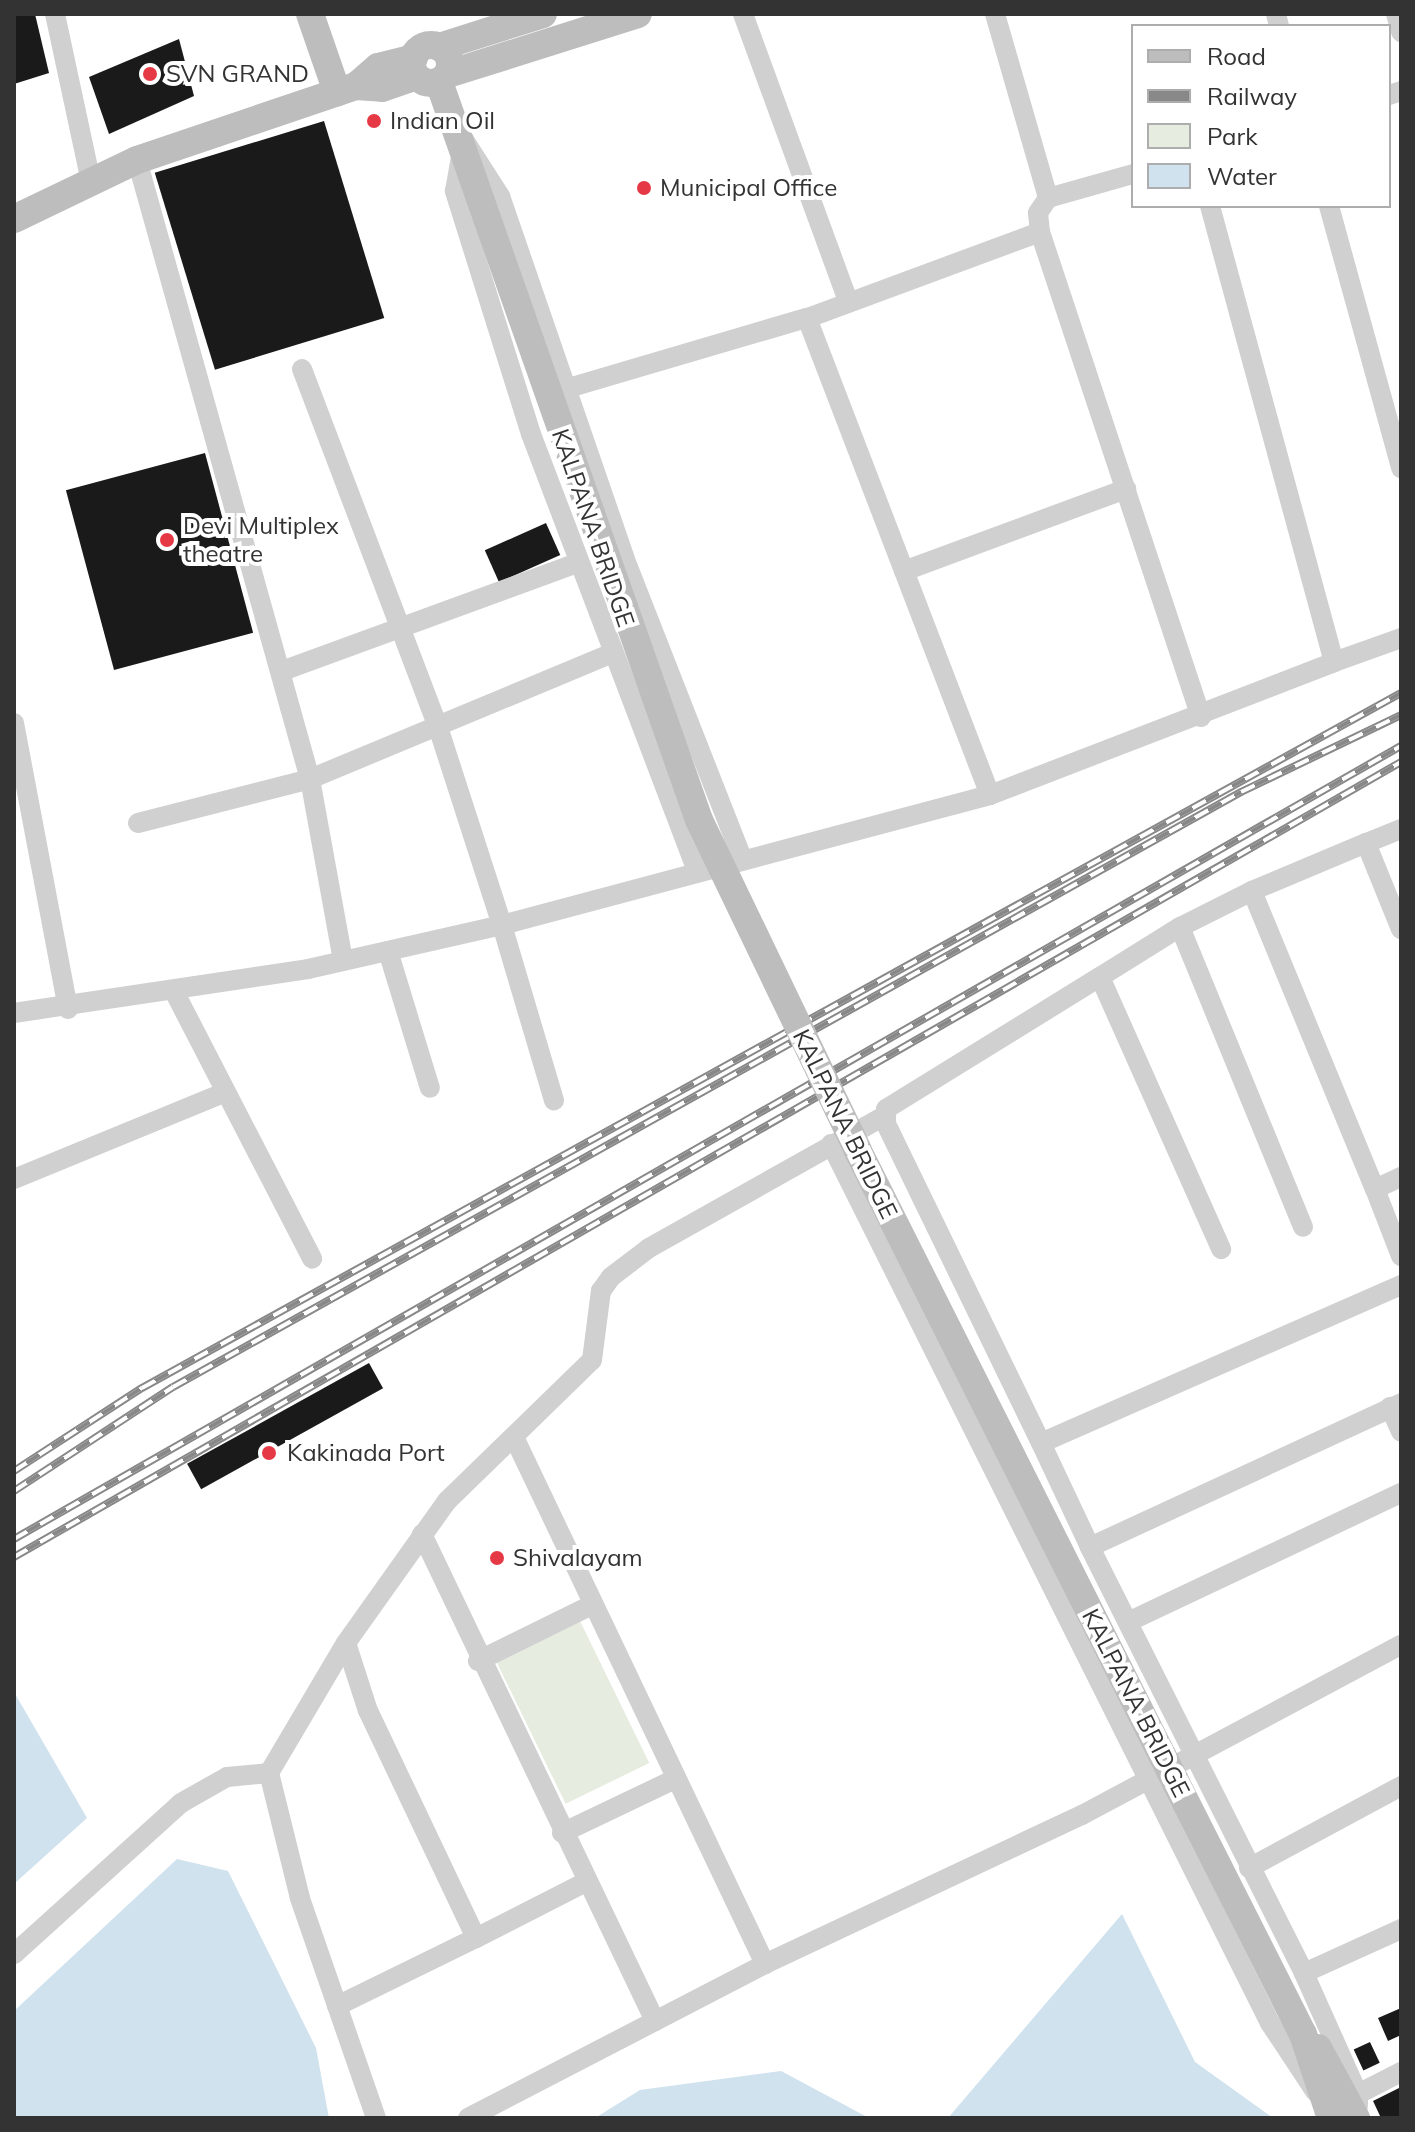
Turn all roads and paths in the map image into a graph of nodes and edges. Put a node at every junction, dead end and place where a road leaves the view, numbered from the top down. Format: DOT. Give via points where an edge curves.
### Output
graph roads {
  1 [pos="55,14"];
  2 [pos="310,14"];
  3 [pos="543,14"];
  4 [pos="638,14"];
  5 [pos="743,14"];
  6 [pos="995,14"];
  7 [pos="1396,14"];
  8 [pos="1401,32"];
  9 [pos="431,67"];
  10 [pos="347,89"];
  11 [pos="463,144"];
  12 [pos="137,160"];
  13 [pos="1131,175"];
  14 [pos="91,182"];
  15 [pos="1048,198"];
  16 [pos="1211,208"];
  17 [pos="1330,208"];
  18 [pos="14,219"];
  19 [pos="1040,232"];
  20 [pos="847,298"];
  21 [pos="807,318"];
  22 [pos="302,369"];
  23 [pos="565,389"];
  24 [pos="1401,468"];
  25 [pos="1126,489"];
  26 [pos="577,563"];
  27 [pos="904,571"];
  28 [pos="398,633"];
  29 [pos="1401,638"];
  30 [pos="612,653"];
  31 [pos="1334,662"];
  32 [pos="282,671"];
  33 [pos="1201,717"];
  34 [pos="14,723"];
  35 [pos="439,730"];
  36 [pos="310,779"];
  37 [pos="990,795"];
  38 [pos="138,823"];
  39 [pos="1401,829"];
  40 [pos="1366,843"];
  41 [pos="742,858"];
  42 [pos="697,871"];
  43 [pos="1252,891"];
  44 [pos="502,925"];
  45 [pos="1180,927"];
  46 [pos="1401,929"];
  47 [pos="388,951"];
  48 [pos="343,961"];
  49 [pos="1100,977"];
  50 [pos="175,993"];
  51 [pos="68,1009"];
  52 [pos="14,1013"];
  53 [pos="430,1088"];
  54 [pos="224,1093"];
  55 [pos="554,1100"];
  56 [pos="886,1115"];
  57 [pos="844,1146"];
  58 [pos="1401,1177"];
  59 [pos="14,1179"];
  60 [pos="1375,1189"];
  61 [pos="1303,1227"];
  62 [pos="1221,1249"];
  63 [pos="1401,1256"];
  64 [pos="312,1259"];
  65 [pos="1401,1285"];
  66 [pos="1396,1405"];
  67 [pos="1401,1432"];
  68 [pos="514,1437"];
  69 [pos="1041,1443"];
  70 [pos="1401,1493"];
  71 [pos="422,1534"];
  72 [pos="1090,1547"];
  73 [pos="590,1606"];
  74 [pos="1130,1621"];
  75 [pos="346,1643"];
  76 [pos="1401,1645"];
  77 [pos="478,1661"];
  78 [pos="1195,1756"];
  79 [pos="269,1773"];
  80 [pos="1164,1773"];
  81 [pos="673,1780"];
  82 [pos="1401,1786"];
  83 [pos="562,1833"];
  84 [pos="1249,1868"];
  85 [pos="586,1882"];
  86 [pos="1401,1929"];
  87 [pos="476,1938"];
  88 [pos="14,1954"];
  89 [pos="765,1964"];
  90 [pos="1304,1973"];
  91 [pos="337,2006"];
  92 [pos="655,2021"];
  93 [pos="1303,2034"];
  94 [pos="1401,2072"];
  95 [pos="1357,2110"];
  96 [pos="1329,2113"];
  97 [pos="376,2118"];
  98 [pos="468,2118"];
  1 -- 14 [label="street"];
  2 -- 10 [label="main road"];
  3 -- 9 [label="main road"];
  4 -- 9 [label="main road"];
  5 -- 20 [label="street"];
  6 -- 15 [label="street"];
  7 -- 8 [label="street"];
  9 -- 10 [label="main road" via="378,67"];
  9 -- 11 [label="main road, KALPANA BRIDGE"];
  10 -- 12 [label="main road"];
  11 -- 23 [label="street" via="489,171 500,196"];
  11 -- 26 [label="street" via="455,191 463,221"];
  11 -- 57 [label="main road, KALPANA BRIDGE, bridge" via="699,820"];
  12 -- 14 [label="main road"];
  12 -- 32 [label="street"];
  13 -- 15 [label="street"];
  14 -- 18 [label="main road"];
  15 -- 19 [label="street" via="1038,213"];
  16 -- 31 [label="street"];
  17 -- 24 [label="street"];
  19 -- 20 [label="street"];
  19 -- 25 [label="street"];
  20 -- 21 [label="street"];
  21 -- 23 [label="street"];
  21 -- 27 [label="street"];
  22 -- 28 [label="street"];
  23 -- 41 [label="street"];
  25 -- 27 [label="street"];
  25 -- 33 [label="street"];
  26 -- 28 [label="street"];
  26 -- 30 [label="street"];
  27 -- 37 [label="street"];
  28 -- 32 [label="street"];
  28 -- 35 [label="street"];
  29 -- 31 [label="street"];
  30 -- 35 [label="street"];
  30 -- 42 [label="street"];
  31 -- 33 [label="street"];
  32 -- 36 [label="street"];
  33 -- 37 [label="street"];
  34 -- 51 [label="street"];
  35 -- 36 [label="street"];
  35 -- 44 [label="street"];
  36 -- 38 [label="street"];
  36 -- 48 [label="street"];
  37 -- 41 [label="street"];
  39 -- 40 [label="street"];
  40 -- 43 [label="street"];
  40 -- 46 [label="street"];
  41 -- 42 [label="street"];
  42 -- 44 [label="street"];
  43 -- 45 [label="street"];
  43 -- 60 [label="street"];
  44 -- 47 [label="street"];
  44 -- 55 [label="street"];
  45 -- 49 [label="street"];
  45 -- 61 [label="street"];
  47 -- 48 [label="street"];
  47 -- 53 [label="street"];
  48 -- 50 [label="street"];
  49 -- 56 [label="street" via="893,1098"];
  49 -- 62 [label="street"];
  50 -- 51 [label="street"];
  50 -- 54 [label="street"];
  51 -- 52 [label="street"];
  54 -- 59 [label="street"];
  54 -- 64 [label="street"];
  56 -- 57 [label="street"];
  56 -- 69 [label="street"];
  57 -- 68 [label="street" via="611,1277 601,1291 592,1360"];
  57 -- 80 [label="main road, KALPANA BRIDGE"];
  58 -- 60 [label="street"];
  60 -- 63 [label="street"];
  65 -- 69 [label="street"];
  66 -- 67 [label="street"];
  66 -- 72 [label="street"];
  68 -- 71 [label="street"];
  68 -- 73 [label="street"];
  69 -- 72 [label="street"];
  70 -- 74 [label="street"];
  71 -- 75 [label="street"];
  71 -- 77 [label="street"];
  72 -- 74 [label="street"];
  73 -- 77 [label="street"];
  73 -- 81 [label="street"];
  74 -- 78 [label="street"];
  75 -- 79 [label="street"];
  75 -- 87 [label="street" via="368,1711"];
  76 -- 78 [label="street"];
  77 -- 83 [label="street"];
  78 -- 80 [label="street"];
  78 -- 84 [label="street"];
  79 -- 88 [label="street" via="227,1777 181,1803"];
  79 -- 91 [label="street"];
  80 -- 89 [label="street"];
  80 -- 93 [label="main road, KALPANA BRIDGE"];
  80 -- 96 [label="street" via="1270,2023"];
  81 -- 83 [label="street"];
  81 -- 89 [label="street"];
  82 -- 84 [label="street"];
  83 -- 85 [label="street"];
  84 -- 90 [label="street"];
  85 -- 87 [label="street"];
  85 -- 92 [label="street"];
  86 -- 90 [label="street"];
  87 -- 91 [label="street"];
  89 -- 92 [label="street"];
  90 -- 95 [label="street"];
  91 -- 97 [label="street"];
  92 -- 98 [label="street"];
  93 -- 95 [label="main road" via="1326,2055"];
  93 -- 96 [label="main road"];
  94 -- 95 [label="street"];
}
